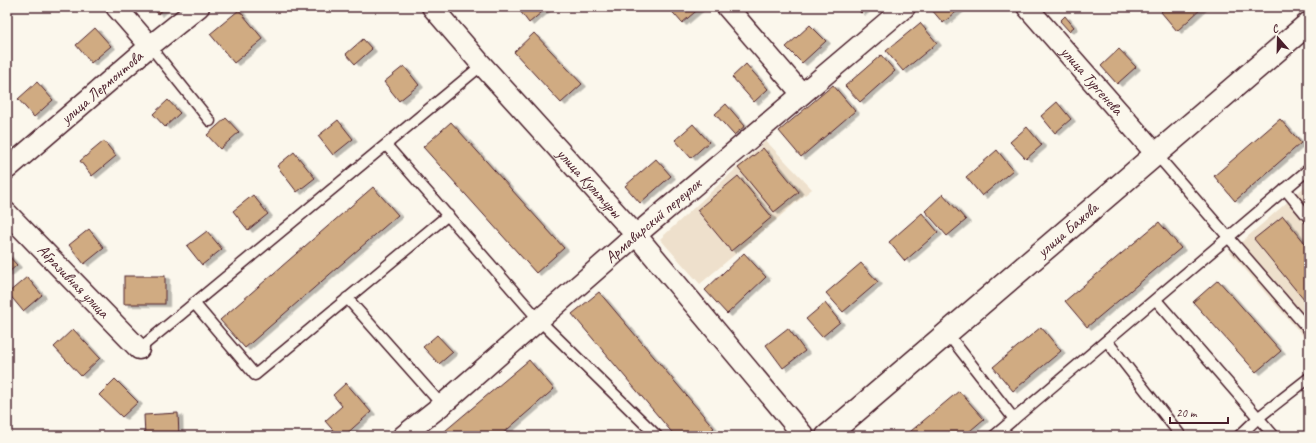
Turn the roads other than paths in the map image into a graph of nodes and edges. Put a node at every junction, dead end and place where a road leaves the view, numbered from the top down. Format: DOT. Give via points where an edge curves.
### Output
graph roads {
  1 [pos="116,7"];
  2 [pos="199,7"];
  3 [pos="432,7"];
  4 [pos="727,7"];
  5 [pos="905,7"];
  6 [pos="1028,7"];
  7 [pos="1309,23"];
  8 [pos="150,46"];
  9 [pos="482,65"];
  10 [pos="802,94"];
  11 [pos="210,122"];
  12 [pos="387,146"];
  13 [pos="1156,154"];
  14 [pos="7,169"];
  15 [pos="1309,169"];
  16 [pos="1285,190"];
  17 [pos="7,213"];
  18 [pos="448,215"];
  19 [pos="1309,218"];
  20 [pos="636,235"];
  21 [pos="1227,238"];
  22 [pos="347,298"];
  23 [pos="1156,300"];
  24 [pos="194,303"];
  25 [pos="539,320"];
  26 [pos="1309,330"];
  27 [pos="947,333"];
  28 [pos="1107,341"];
  29 [pos="139,349"];
  30 [pos="1309,378"];
  31 [pos="442,405"];
  32 [pos="1259,417"];
  33 [pos="1014,419"];
  34 [pos="653,435"];
  35 [pos="403,436"];
  36 [pos="804,436"];
  37 [pos="827,436"];
  38 [pos="994,436"];
  39 [pos="1181,436"];
  40 [pos="1239,436"];
  41 [pos="1274,436"];
  1 -- 8 [label="street"];
  2 -- 8 [label="street, улица Лермонтова"];
  3 -- 9 [label="street, улица Культуры"];
  4 -- 10 [label="street"];
  5 -- 10 [label="street, Армавирский переулок"];
  6 -- 13 [label="street, улица Тургенева"];
  7 -- 13 [label="street, улица Бажова"];
  8 -- 11 [label="lane"];
  8 -- 14 [label="street, улица Лермонтова"];
  9 -- 12 [label="lane"];
  9 -- 20 [label="street, улица Культуры"];
  10 -- 20 [label="street, Армавирский переулок"];
  12 -- 18 [label="lane"];
  12 -- 24 [label="lane"];
  13 -- 21 [label="lane"];
  13 -- 27 [label="street, улица Бажова"];
  15 -- 16 [label="lane"];
  16 -- 19 [label="lane"];
  16 -- 21 [label="lane"];
  17 -- 29 [label="street, Абразивная улица"];
  18 -- 22 [label="lane"];
  18 -- 25 [label="lane"];
  20 -- 25 [label="street, Армавирский переулок"];
  20 -- 36 [label="street, улица Культуры"];
  21 -- 23 [label="lane"];
  21 -- 26 [label="lane"];
  22 -- 24 [label="lane" via="255,375"];
  22 -- 31 [label="lane"];
  23 -- 28 [label="lane"];
  23 -- 32 [label="lane"];
  24 -- 29 [label="lane"];
  25 -- 31 [label="street, Армавирский переулок"];
  25 -- 34 [label="lane"];
  27 -- 33 [label="lane"];
  27 -- 37 [label="street, улица Бажова"];
  28 -- 33 [label="lane"];
  28 -- 39 [label="lane"];
  30 -- 32 [label="lane"];
  31 -- 35 [label="street, Армавирский переулок"];
  32 -- 40 [label="lane"];
  32 -- 41 [label="lane"];
  33 -- 38 [label="lane"];
}
